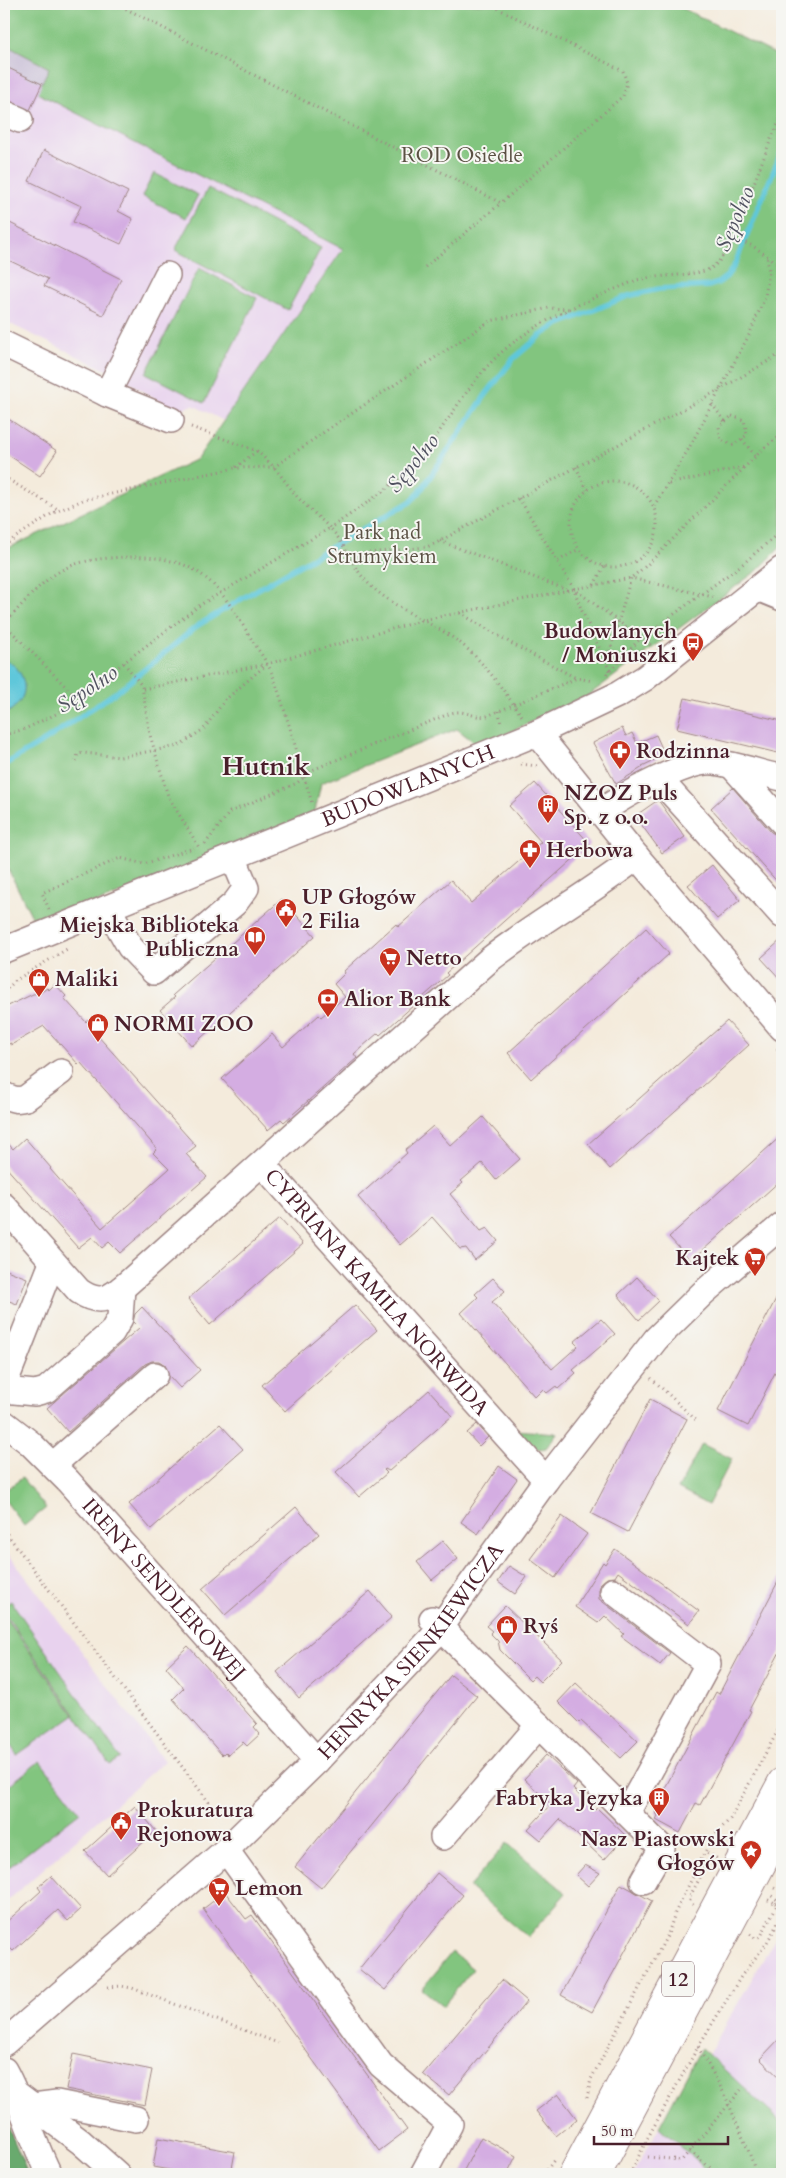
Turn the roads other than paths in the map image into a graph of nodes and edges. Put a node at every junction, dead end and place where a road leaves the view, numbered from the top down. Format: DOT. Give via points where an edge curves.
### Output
graph roads {
  1 [pos="167,275"];
  2 [pos="4,344"];
  3 [pos="107,394"];
  4 [pos="171,420"];
  5 [pos="782,569"];
  6 [pos="760,589"];
  7 [pos="782,598"];
  8 [pos="532,728"];
  9 [pos="732,766"];
  10 [pos="782,778"];
  11 [pos="659,779"];
  12 [pos="601,812"];
  13 [pos="782,822"];
  14 [pos="233,857"];
  15 [pos="637,857"];
  16 [pos="108,908"];
  17 [pos="782,915"];
  18 [pos="4,950"];
  19 [pos="782,1028"];
  20 [pos="61,1072"];
  21 [pos="4,1095"];
  22 [pos="262,1164"];
  23 [pos="4,1206"];
  24 [pos="782,1225"];
  25 [pos="52,1263"];
  26 [pos="122,1288"];
  27 [pos="155,1375"];
  28 [pos="4,1385"];
  29 [pos="4,1390"];
  30 [pos="4,1423"];
  31 [pos="53,1465"];
  32 [pos="546,1480"];
  33 [pos="613,1591"];
  34 [pos="436,1623"];
  35 [pos="539,1725"];
  36 [pos="317,1761"];
  37 [pos="782,1782"];
  38 [pos="627,1813"];
  39 [pos="782,1826"];
  40 [pos="443,1837"];
  41 [pos="226,1850"];
  42 [pos="643,1881"];
  43 [pos="4,2043"];
  44 [pos="4,2070"];
  45 [pos="25,2100"];
  46 [pos="136,2119"];
  47 [pos="564,2166"];
  48 [pos="49,2174"];
  49 [pos="117,2174"];
  50 [pos="422,2174"];
  51 [pos="597,2174"];
  1 -- 3 [label="street"];
  2 -- 3 [label="street"];
  3 -- 4 [label="street"];
  5 -- 6 [label="street, BUDOWLANYCH"];
  6 -- 7 [label="street"];
  6 -- 8 [label="street, BUDOWLANYCH" via="645,678 619,694"];
  8 -- 12 [label="street"];
  8 -- 14 [label="street, BUDOWLANYCH"];
  9 -- 10 [label="street"];
  9 -- 11 [label="street" via="698,762"];
  9 -- 13 [label="street"];
  11 -- 12 [label="street" via="610,804"];
  11 -- 17 [label="street"];
  12 -- 15 [label="street"];
  14 -- 16 [label="street, BUDOWLANYCH"];
  14 -- 16 [label="street" via="246,888 235,903 154,972 130,947"];
  15 -- 19 [label="street"];
  15 -- 22 [label="street" via="489,960"];
  16 -- 18 [label="street, BUDOWLANYCH"];
  20 -- 21 [label="street" via="26,1098 12,1100"];
  22 -- 26 [label="street, CYPRIANA KAMILA NORWIDA"];
  22 -- 32 [label="street, CYPRIANA KAMILA NORWIDA"];
  23 -- 25 [label="street, CYPRIANA KAMILA NORWIDA"];
  24 -- 32 [label="street, HENRYKA SIENKIEWICZA" via="702,1294 656,1339"];
  25 -- 26 [label="street, CYPRIANA KAMILA NORWIDA" via="87,1297 107,1298"];
  25 -- 28 [label="street"];
  26 -- 29 [label="street" via="120,1318 112,1332 46,1390 35,1393"];
  27 -- 31 [label="street"];
  30 -- 31 [label="street, IRENY SENDLEROWEJ"];
  31 -- 36 [label="street, IRENY SENDLEROWEJ"];
  32 -- 34 [label="street, HENRYKA SIENKIEWICZA"];
  33 -- 38 [label="street" via="708,1664"];
  34 -- 35 [label="street"];
  34 -- 36 [label="street, HENRYKA SIENKIEWICZA"];
  35 -- 38 [label="street"];
  35 -- 40 [label="street"];
  36 -- 41 [label="street, HENRYKA SIENKIEWICZA"];
  37 -- 47 [label="main road, 12"];
  38 -- 42 [label="street" via="662,1848"];
  39 -- 51 [label="main road, 12"];
  41 -- 43 [label="street, HENRYKA SIENKIEWICZA"];
  41 -- 50 [label="street" via="381,2065 450,2124"];
  44 -- 45 [label="street"];
  45 -- 46 [label="street"];
  45 -- 48 [label="street" via="31,2135"];
  45 -- 49 [label="street"];
}
